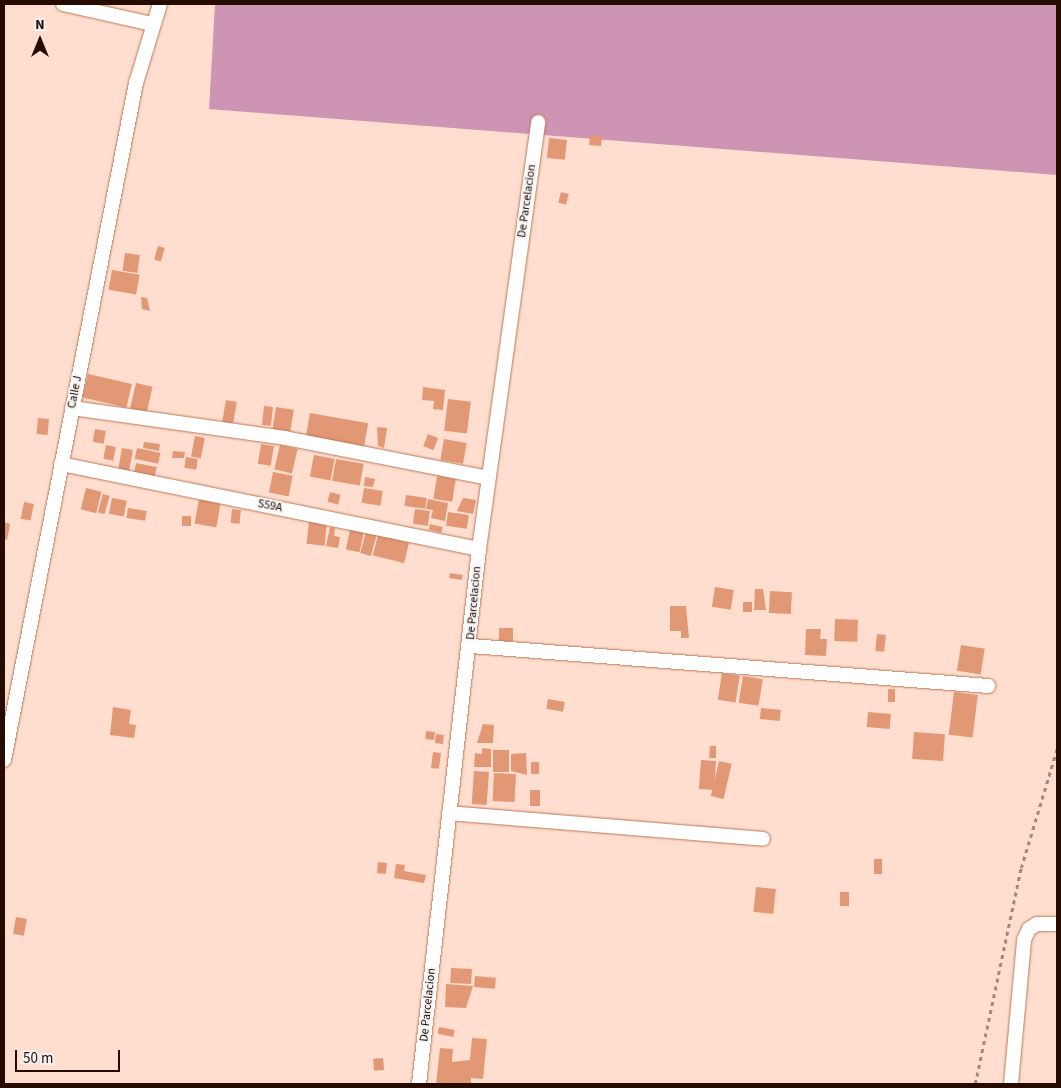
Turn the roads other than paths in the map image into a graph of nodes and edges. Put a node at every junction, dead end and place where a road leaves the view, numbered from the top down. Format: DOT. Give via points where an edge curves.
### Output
graph roads {
  1 [pos="63,4"];
  2 [pos="160,4"];
  3 [pos="152,24"];
  4 [pos="538,122"];
  5 [pos="72,408"];
  6 [pos="61,464"];
  7 [pos="488,478"];
  8 [pos="479,549"];
  9 [pos="471,646"];
  10 [pos="988,686"];
  11 [pos="4,760"];
  12 [pos="449,813"];
  13 [pos="763,839"];
  14 [pos="1057,924"];
  15 [pos="419,1084"];
  16 [pos="1011,1084"];
  1 -- 3 [label="street"];
  2 -- 3 [label="street, Calle J"];
  3 -- 5 [label="street, Calle J"];
  4 -- 7 [label="street, De Parcelacion"];
  5 -- 6 [label="street, Calle J"];
  5 -- 7 [label="street" via="285,438"];
  6 -- 8 [label="street, S59A"];
  6 -- 11 [label="street, Calle J"];
  7 -- 8 [label="street, De Parcelacion"];
  8 -- 9 [label="street, De Parcelacion"];
  9 -- 10 [label="street"];
  9 -- 12 [label="street, De Parcelacion"];
  12 -- 13 [label="street"];
  12 -- 15 [label="street, De Parcelacion"];
  14 -- 16 [label="street" via="1037,924 1029,929 1024,940"];
}
